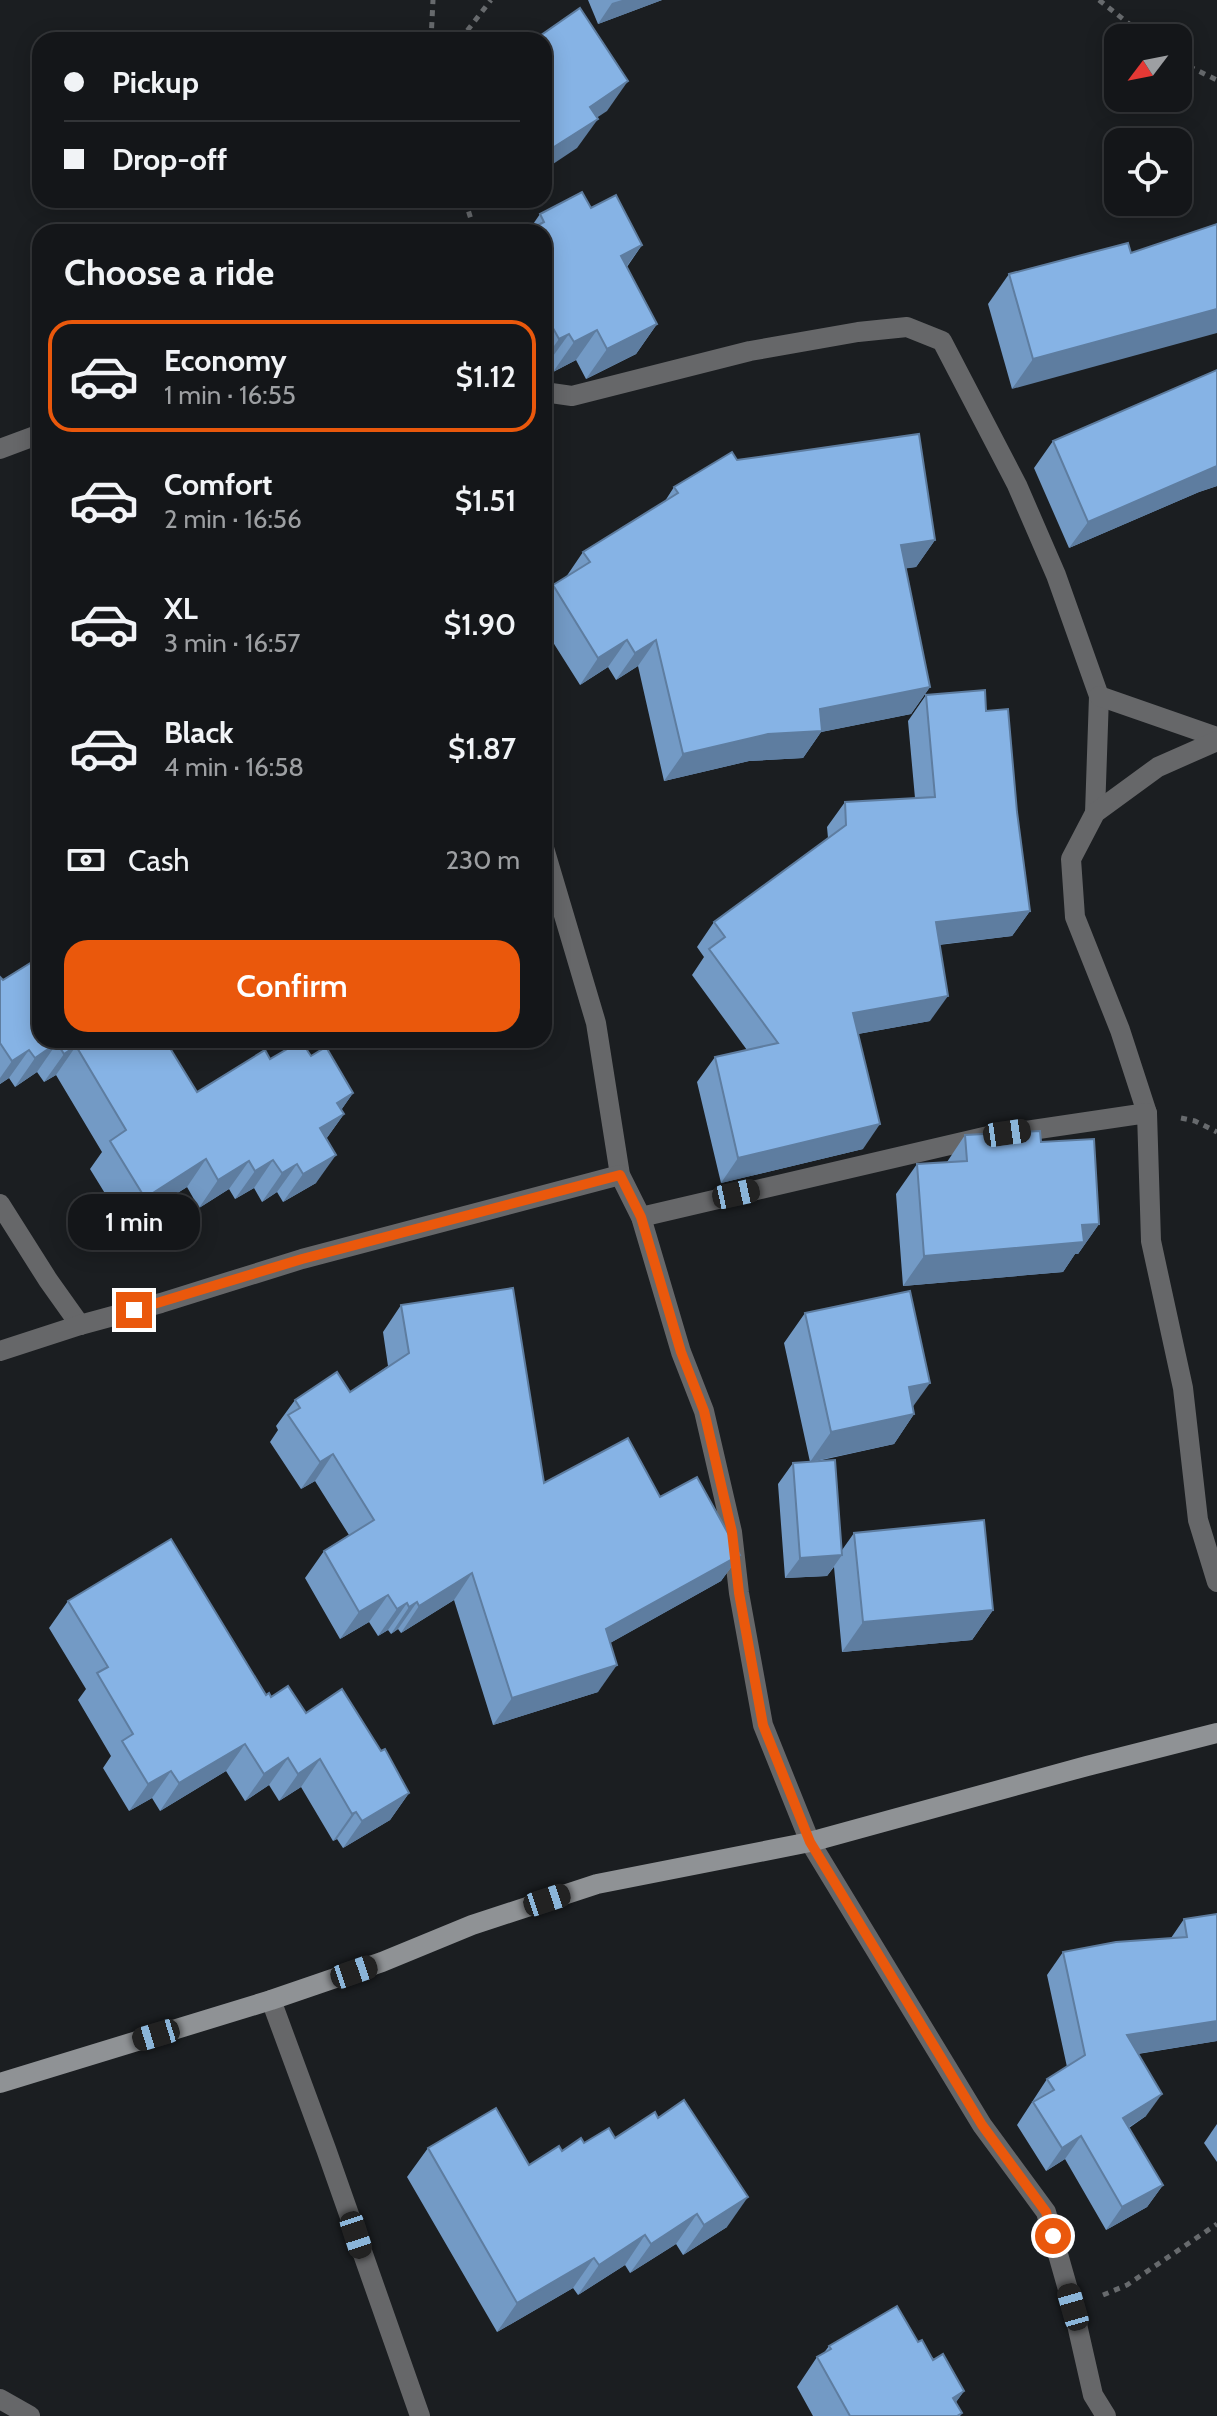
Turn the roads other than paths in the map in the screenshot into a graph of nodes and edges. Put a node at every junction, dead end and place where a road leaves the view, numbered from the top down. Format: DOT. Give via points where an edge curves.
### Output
graph roads {
  1 [pos="552,393"];
  2 [pos="32,437"];
  3 [pos="0,449"];
  4 [pos="1099,696"];
  5 [pos="1217,739"];
  6 [pos="1095,813"];
  7 [pos="552,875"];
  8 [pos="1147,1113"];
  9 [pos="620,1175"];
  10 [pos="0,1204"];
  11 [pos="641,1217"];
  12 [pos="80,1325"];
  13 [pos="0,1351"];
  14 [pos="1217,1582"];
  15 [pos="1217,1733"];
  16 [pos="810,1842"];
  17 [pos="271,2000"];
  18 [pos="0,2083"];
  19 [pos="0,2399"];
  20 [pos="30,2416"];
  21 [pos="420,2416"];
  22 [pos="1106,2416"];
  1 -- 4 [label="street" via="572,396 750,351 858,332 907,327 942,341 1017,485"];
  2 -- 3 [label="street"];
  4 -- 5 [label="street"];
  4 -- 6 [label="street"];
  5 -- 6 [label="street" via="1158,767"];
  6 -- 8 [label="street" via="1071,859 1075,917"];
  7 -- 9 [label="street" via="596,1023"];
  8 -- 11 [label="street" via="984,1137"];
  8 -- 14 [label="street" via="1151,1241 1183,1388 1198,1520"];
  9 -- 11 [label="street"];
  9 -- 12 [label="street" via="302,1259"];
  10 -- 12 [label="street"];
  11 -- 16 [label="street" via="704,1411 732,1532 763,1725"];
  12 -- 13 [label="street"];
  15 -- 16 [label="main road"];
  16 -- 17 [label="main road" via="597,1884"];
  16 -- 22 [label="street" via="982,2125 1046,2212 1093,2395"];
  17 -- 18 [label="main road"];
  17 -- 21 [label="street"];
  19 -- 20 [label="street"];
}
